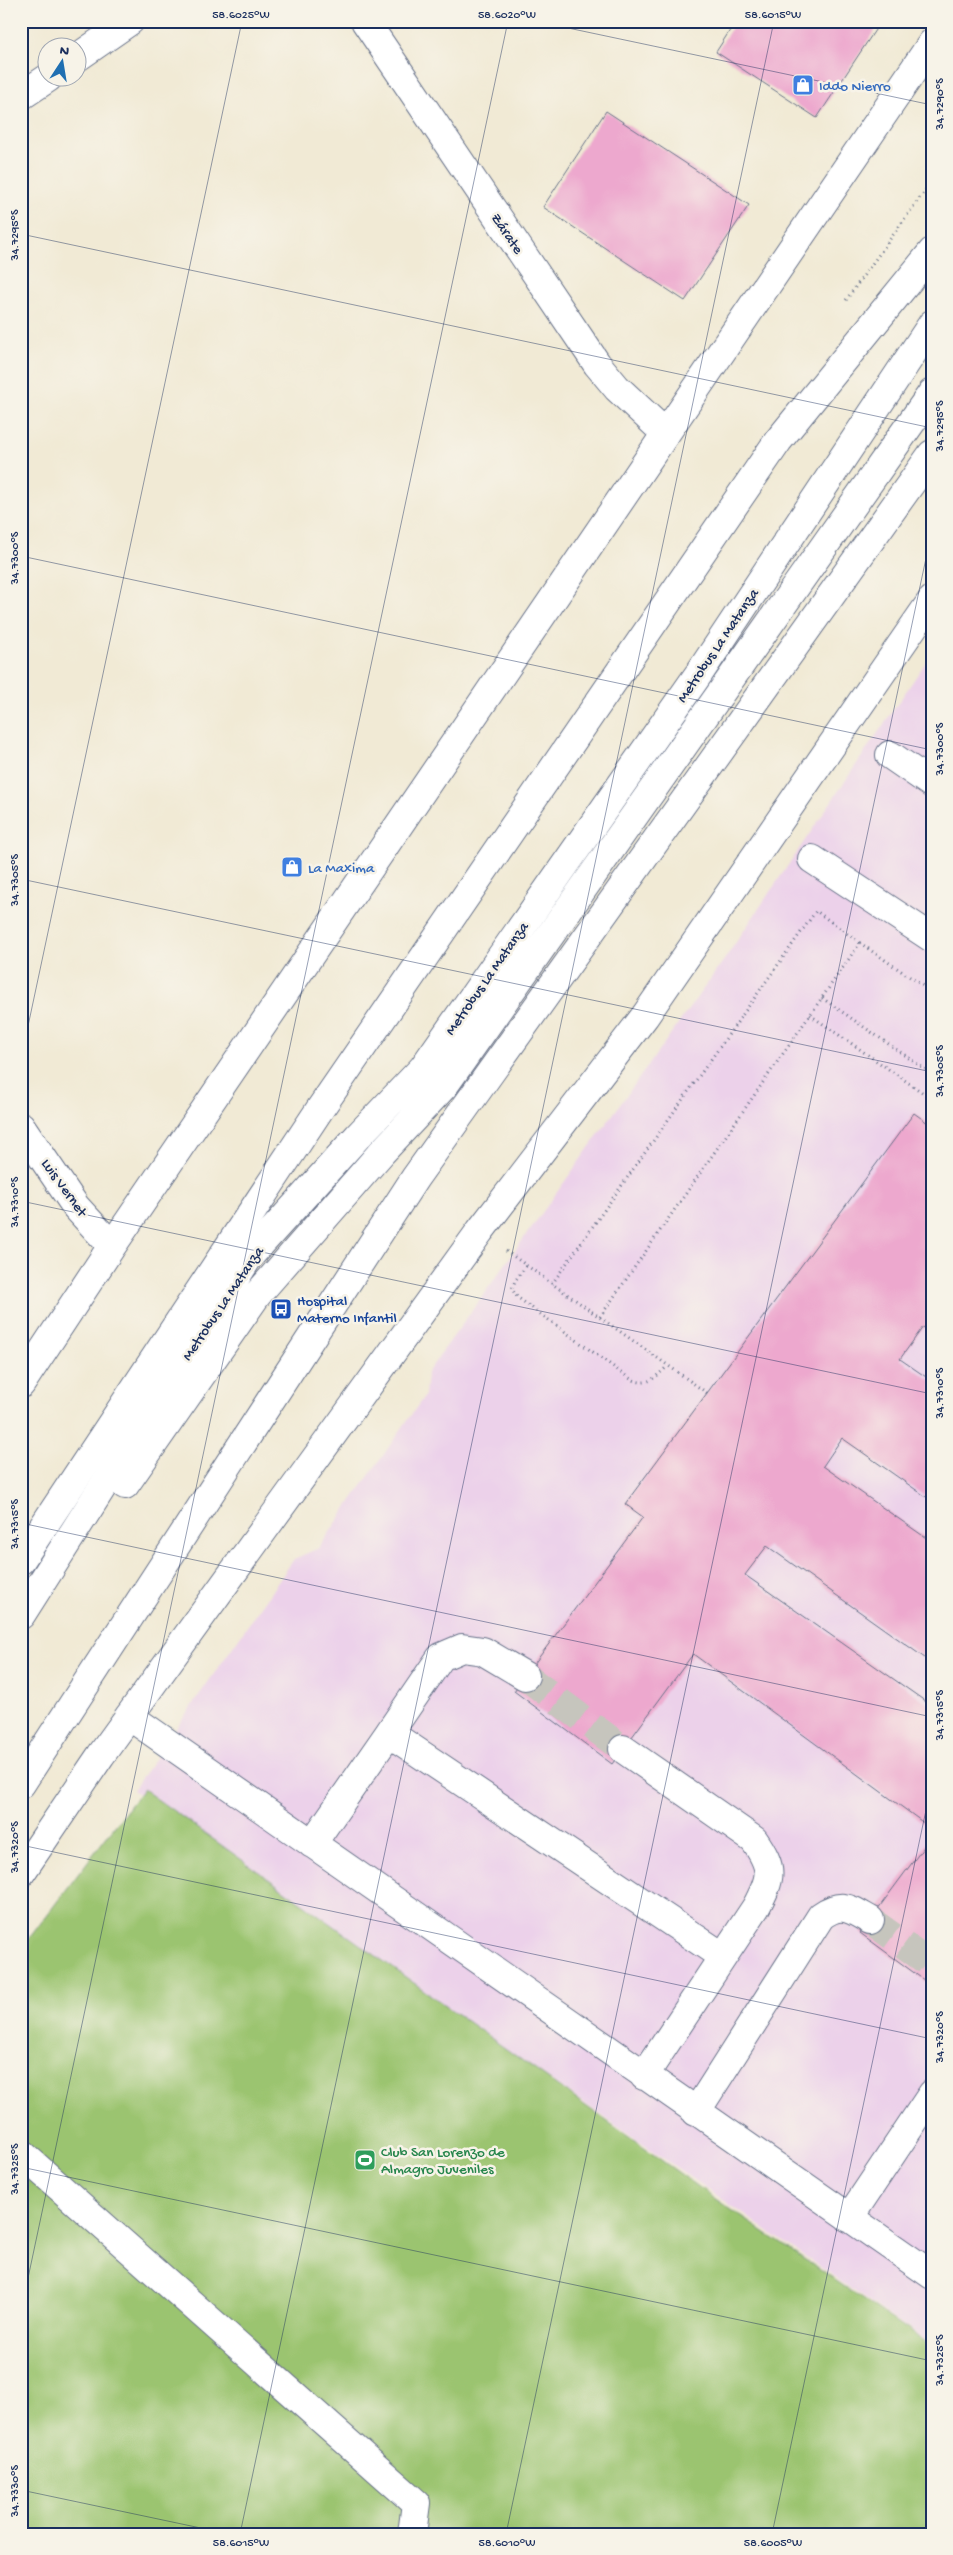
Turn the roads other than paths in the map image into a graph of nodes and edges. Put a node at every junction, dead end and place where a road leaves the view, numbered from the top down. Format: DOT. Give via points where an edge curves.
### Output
graph roads {
  1 [pos="130,21"];
  2 [pos="365,21"];
  3 [pos="932,43"];
  4 [pos="88,50"];
  5 [pos="38,85"];
  6 [pos="21,96"];
  7 [pos="932,252"];
  8 [pos="932,324"];
  9 [pos="932,392"];
  10 [pos="665,433"];
  11 [pos="932,454"];
  12 [pos="924,470"];
  13 [pos="932,600"];
  14 [pos="890,755"];
  15 [pos="932,784"];
  16 [pos="812,859"];
  17 [pos="932,938"];
  18 [pos="21,1126"];
  19 [pos="112,1246"];
  20 [pos="21,1384"];
  21 [pos="22,1559"];
  22 [pos="21,1615"];
  23 [pos="21,1636"];
  24 [pos="525,1676"];
  25 [pos="129,1716"];
  26 [pos="389,1733"];
  27 [pos="623,1749"];
  28 [pos="21,1784"];
  29 [pos="312,1844"];
  30 [pos="21,1873"];
  31 [pos="870,1920"];
  32 [pos="722,1956"];
  33 [pos="644,2076"];
  34 [pos="932,2094"];
  35 [pos="696,2112"];
  36 [pos="21,2153"];
  37 [pos="849,2218"];
  38 [pos="932,2274"];
  39 [pos="412,2534"];
  1 -- 4 [label="main road"];
  2 -- 10 [label="main road, Zárate" via="597,364 617,388"];
  3 -- 10 [label="main road"];
  5 -- 6 [label="main road"];
  7 -- 21 [label="main road" via="778,441 320,1109"];
  8 -- 22 [label="main road, Metrobus La Matanza" via="755,590 423,1068 248,1258"];
  9 -- 23 [label="main road, Metrobus La Matanza" via="444,1086 257,1295"];
  10 -- 19 [label="main road"];
  11 -- 12 [label="main road"];
  12 -- 28 [label="main road" via="415,1178"];
  13 -- 25 [label="main road" via="645,1016 480,1231"];
  14 -- 15 [label="main road"];
  16 -- 17 [label="main road"];
  18 -- 19 [label="main road, Luis Vernet" via="76,1207"];
  19 -- 20 [label="main road"];
  24 -- 26 [label="main road" via="483,1651 462,1648 440,1657"];
  25 -- 29 [label="main road"];
  25 -- 30 [label="main road"];
  26 -- 29 [label="main road"];
  26 -- 32 [label="main road"];
  27 -- 32 [label="main road" via="754,1840 768,1859 769,1884"];
  29 -- 33 [label="main road"];
  31 -- 35 [label="main road" via="848,1908 833,1908 821,1916"];
  32 -- 33 [label="main road"];
  33 -- 35 [label="main road"];
  34 -- 37 [label="main road"];
  35 -- 37 [label="main road"];
  36 -- 39 [label="main road" via="416,2502"];
  37 -- 38 [label="main road"];
}
